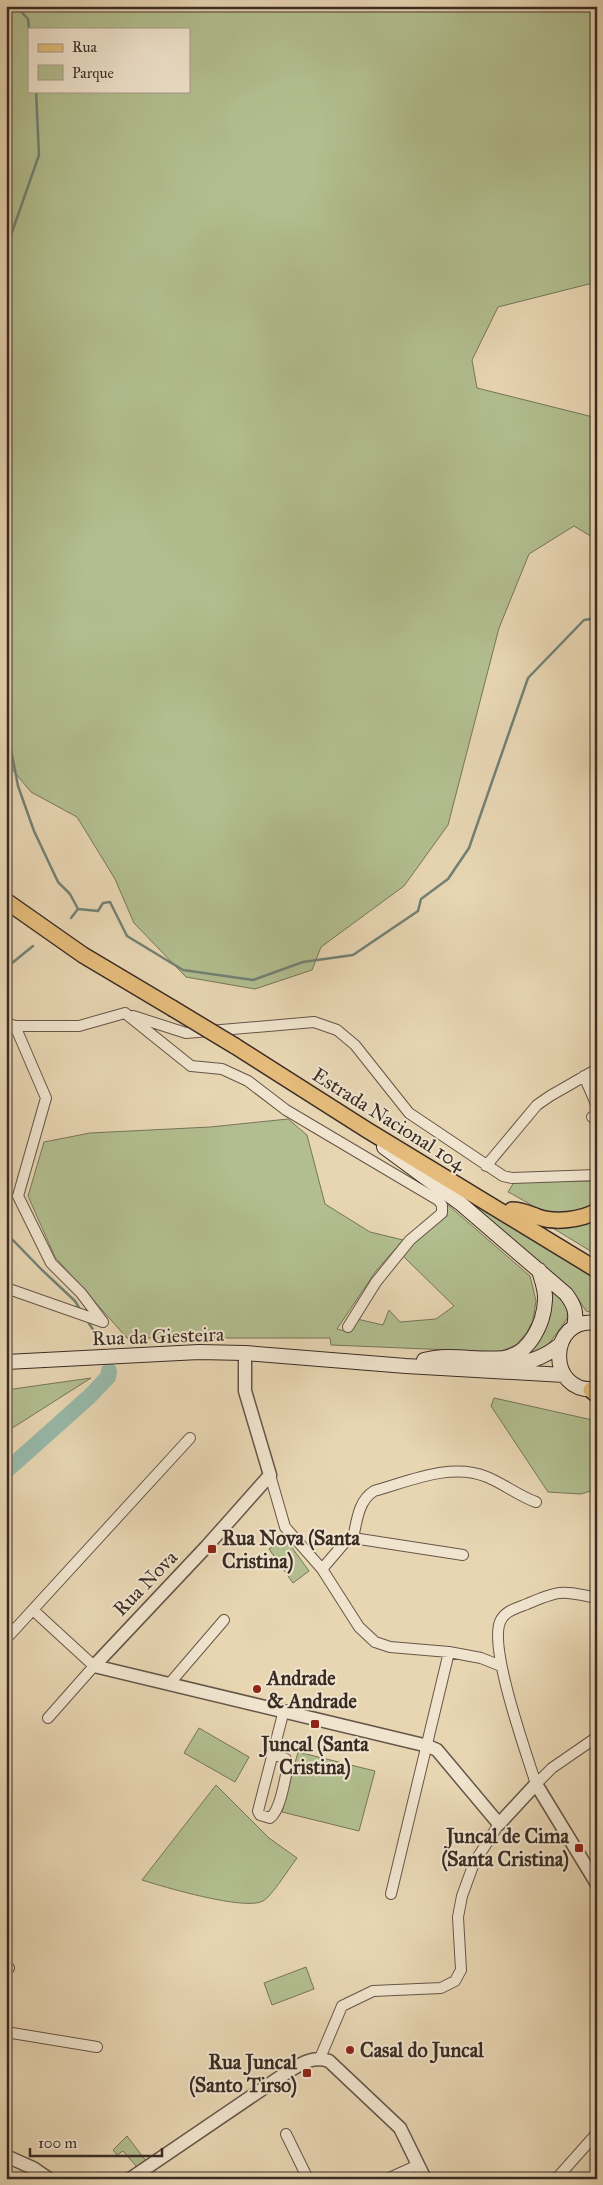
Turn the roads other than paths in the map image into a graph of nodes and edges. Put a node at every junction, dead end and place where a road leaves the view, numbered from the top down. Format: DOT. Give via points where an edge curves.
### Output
graph roads {
  1 [pos="6,901"];
  2 [pos="125,1013"];
  3 [pos="11,1025"];
  4 [pos="597,1069"];
  5 [pos="584,1076"];
  6 [pos="288,1079"];
  7 [pos="597,1106"];
  8 [pos="367,1130"];
  9 [pos="486,1166"];
  10 [pos="597,1175"];
  11 [pos="512,1210"];
  12 [pos="597,1211"];
  13 [pos="597,1261"];
  14 [pos="539,1270"];
  15 [pos="597,1270"];
  16 [pos="6,1288"];
  17 [pos="597,1323"];
  18 [pos="348,1327"];
  19 [pos="574,1328"];
  20 [pos="560,1344"];
  21 [pos="245,1353"];
  22 [pos="312,1358"];
  23 [pos="424,1360"];
  24 [pos="6,1362"];
  25 [pos="564,1375"];
  26 [pos="595,1391"];
  27 [pos="190,1438"];
  28 [pos="270,1475"];
  29 [pos="536,1502"];
  30 [pos="353,1538"];
  31 [pos="463,1555"];
  32 [pos="322,1569"];
  33 [pos="597,1598"];
  34 [pos="34,1610"];
  35 [pos="224,1620"];
  36 [pos="6,1639"];
  37 [pos="449,1652"];
  38 [pos="94,1666"];
  39 [pos="500,1666"];
  40 [pos="170,1683"];
  41 [pos="284,1710"];
  42 [pos="48,1718"];
  43 [pos="597,1737"];
  44 [pos="428,1746"];
  45 [pos="273,1754"];
  46 [pos="536,1784"];
  47 [pos="500,1824"];
  48 [pos="597,1884"];
  49 [pos="391,1894"];
  50 [pos="6,2032"];
  51 [pos="97,2047"];
  52 [pos="320,2058"];
  53 [pos="597,2132"];
  54 [pos="286,2134"];
  55 [pos="6,2156"];
  56 [pos="418,2165"];
  57 [pos="49,2179"];
  58 [pos="130,2179"];
  59 [pos="308,2179"];
  60 [pos="388,2179"];
  61 [pos="424,2179"];
  62 [pos="556,2179"];
  1 -- 6 [label="main road, bridge" via="83,956"];
  2 -- 3 [label="street" via="79,1026"];
  2 -- 9 [label="street" via="186,1033 314,1022 337,1030 355,1046 409,1113"];
  2 -- 18 [label="street" via="191,1066 222,1068 248,1081 286,1110 442,1205 438,1218 410,1240 376,1282"];
  3 -- 16 [label="street" via="46,1098 18,1196 51,1263 81,1293 103,1322"];
  4 -- 5 [label="street"];
  5 -- 7 [label="street"];
  5 -- 9 [label="street" via="537,1105"];
  6 -- 8 [label="main road, Estrada Nacional 104"];
  6 -- 11 [label="main road, Estrada Nacional 104"];
  8 -- 14 [label="main road" via="368,1136 460,1203"];
  8 -- 15 [label="main road, Estrada Nacional 104"];
  9 -- 10 [label="street" via="512,1178"];
  11 -- 12 [label="main road" via="559,1221"];
  11 -- 13 [label="main road, Estrada Nacional 104"];
  14 -- 19 [label="main road" via="574,1305"];
  14 -- 23 [label="main road" via="546,1297 544,1312 538,1329 521,1350 505,1358 440,1356"];
  17 -- 19 [label="main road"];
  19 -- 20 [label="main road"];
  20 -- 23 [label="main road" via="551,1352 526,1362"];
  20 -- 25 [label="main road" via="559,1365"];
  21 -- 22 [label="main road, Rua da Giesteira"];
  21 -- 24 [label="main road, Rua da Giesteira" via="199,1352"];
  21 -- 28 [label="street" via="245,1391"];
  22 -- 23 [label="main road"];
  22 -- 25 [label="main road"];
  25 -- 26 [label="main road" via="580,1388"];
  27 -- 34 [label="street"];
  28 -- 32 [label="street" via="286,1527"];
  28 -- 38 [label="street, Rua Nova"];
  29 -- 30 [label="street" via="470,1471 443,1472 366,1496"];
  30 -- 31 [label="street"];
  30 -- 32 [label="street" via="346,1541"];
  32 -- 37 [label="street" via="359,1627 375,1642"];
  33 -- 39 [label="street" via="563,1591 506,1613 500,1622 498,1639"];
  34 -- 36 [label="street"];
  34 -- 38 [label="street"];
  35 -- 40 [label="street"];
  37 -- 39 [label="street"];
  37 -- 44 [label="street"];
  38 -- 40 [label="street"];
  38 -- 42 [label="street, Rua Nova"];
  39 -- 46 [label="street"];
  40 -- 41 [label="street"];
  41 -- 44 [label="street"];
  41 -- 45 [label="street"];
  43 -- 46 [label="street" via="552,1768"];
  44 -- 47 [label="street" via="437,1750"];
  44 -- 49 [label="street"];
  45 -- 45 [label="street" via="258,1811 270,1818 278,1806 288,1765 286,1759"];
  46 -- 47 [label="street"];
  46 -- 48 [label="street"];
  47 -- 52 [label="street" via="474,1863 462,1896 458,1917 461,1970 455,1981 441,1988 373,1991 342,2006"];
  50 -- 51 [label="street"];
  52 -- 56 [label="street" via="328,2061 400,2128"];
  52 -- 58 [label="street" via="304,2062 283,2075"];
  53 -- 62 [label="street"];
  54 -- 59 [label="street"];
  55 -- 57 [label="street"];
  56 -- 60 [label="street"];
  56 -- 61 [label="street"];
}
